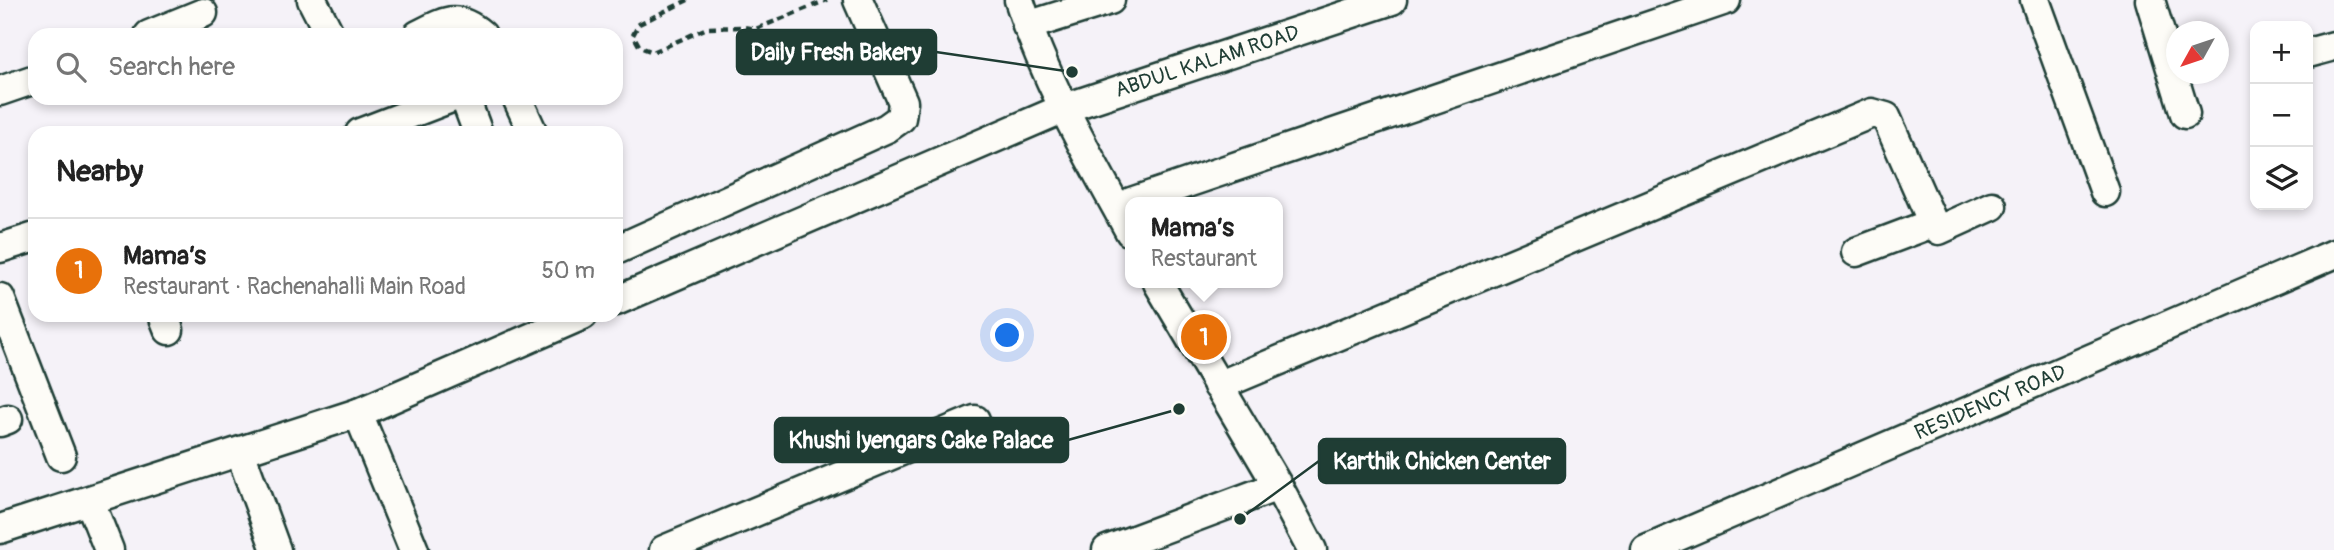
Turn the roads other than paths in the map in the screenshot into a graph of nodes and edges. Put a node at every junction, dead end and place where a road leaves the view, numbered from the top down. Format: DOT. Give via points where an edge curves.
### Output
graph roads {
  1 [pos="312,0"];
  2 [pos="858,0"];
  3 [pos="1110,0"];
  4 [pos="1392,0"];
  5 [pos="1726,0"];
  6 [pos="2035,0"];
  7 [pos="2150,0"];
  8 [pos="203,13"];
  9 [pos="1023,13"];
  10 [pos="166,28"];
  11 [pos="326,28"];
  12 [pos="432,28"];
  13 [pos="474,28"];
  14 [pos="2334,46"];
  15 [pos="2313,52"];
  16 [pos="28,81"];
  17 [pos="0,91"];
  18 [pos="432,105"];
  19 [pos="468,105"];
  20 [pos="520,105"];
  21 [pos="1062,109"];
  22 [pos="2185,114"];
  23 [pos="378,126"];
  24 [pos="475,126"];
  25 [pos="530,126"];
  26 [pos="2105,191"];
  27 [pos="1147,197"];
  28 [pos="1125,203"];
  29 [pos="1992,206"];
  30 [pos="1933,223"];
  31 [pos="28,239"];
  32 [pos="623,247"];
  33 [pos="0,248"];
  34 [pos="1856,252"];
  35 [pos="2334,254"];
  36 [pos="1161,288"];
  37 [pos="0,298"];
  38 [pos="623,298"];
  39 [pos="567,322"];
  40 [pos="1217,386"];
  41 [pos="358,412"];
  42 [pos="975,420"];
  43 [pos="240,452"];
  44 [pos="61,456"];
  45 [pos="1278,486"];
  46 [pos="90,502"];
  47 [pos="0,530"];
  48 [pos="109,550"];
  49 [pos="276,550"];
  50 [pos="414,550"];
  51 [pos="664,550"];
  52 [pos="1107,550"];
  53 [pos="1312,550"];
  54 [pos="1646,550"];
  1 -- 11 [label="street"];
  2 -- 32 [label="street" via="903,102 901,118"];
  3 -- 9 [label="street"];
  4 -- 21 [label="street, ABDUL KALAM ROAD"];
  5 -- 27 [label="street"];
  6 -- 26 [label="street"];
  7 -- 22 [label="street"];
  8 -- 10 [label="street"];
  9 -- 21 [label="street"];
  12 -- 13 [label="street" via="449,20"];
  14 -- 15 [label="street"];
  16 -- 17 [label="street"];
  18 -- 23 [label="street"];
  19 -- 24 [label="street"];
  20 -- 25 [label="street"];
  21 -- 28 [label="street"];
  21 -- 38 [label="street, ABDUL KALAM ROAD"];
  29 -- 30 [label="street" via="1939,230"];
  30 -- 34 [label="street"];
  30 -- 40 [label="street" via="1886,117 1872,113"];
  31 -- 33 [label="street"];
  35 -- 54 [label="street, RESIDENCY ROAD"];
  36 -- 40 [label="street"];
  37 -- 44 [label="street"];
  39 -- 41 [label="street"];
  40 -- 45 [label="street"];
  41 -- 43 [label="street"];
  41 -- 50 [label="street"];
  42 -- 51 [label="street"];
  43 -- 46 [label="street"];
  43 -- 49 [label="street"];
  45 -- 52 [label="street"];
  45 -- 53 [label="street"];
  46 -- 47 [label="street"];
  46 -- 48 [label="street"];
}
